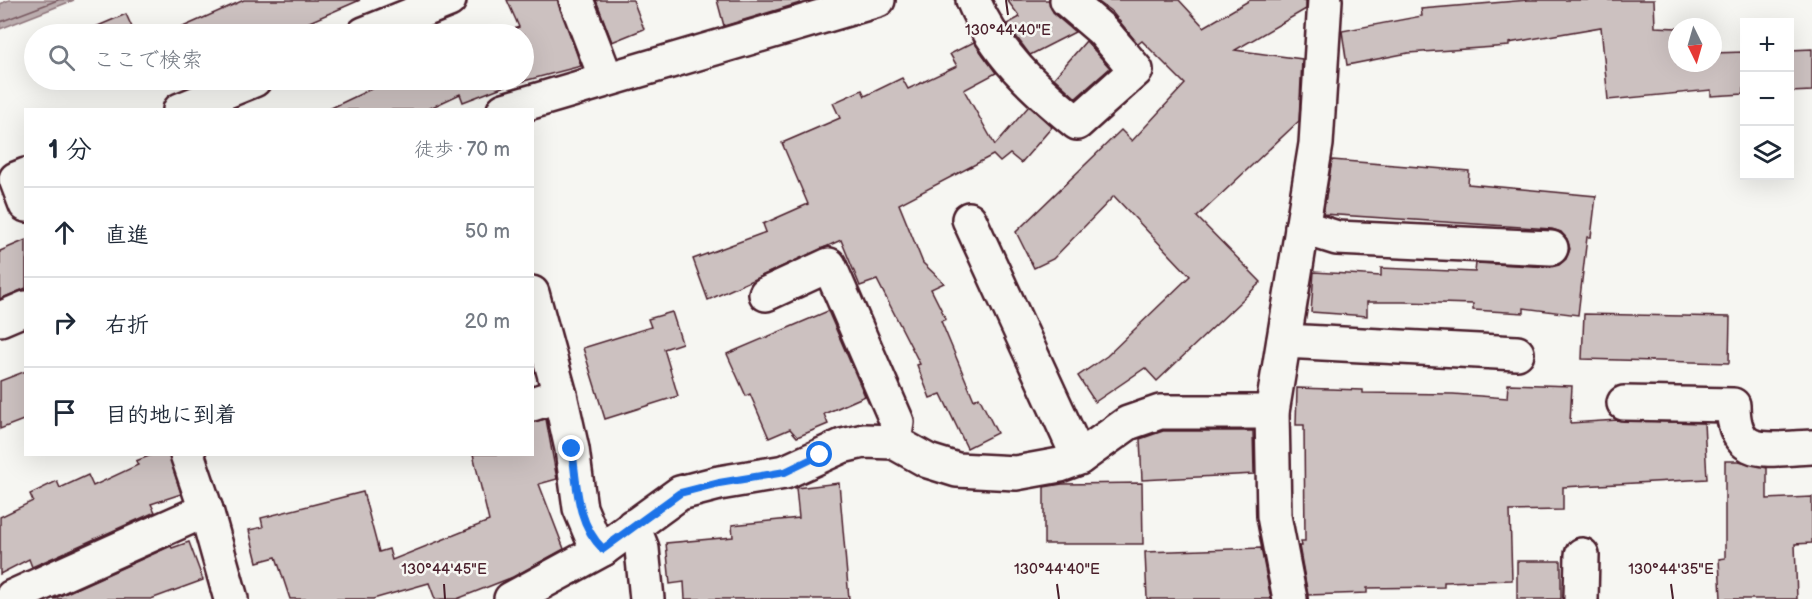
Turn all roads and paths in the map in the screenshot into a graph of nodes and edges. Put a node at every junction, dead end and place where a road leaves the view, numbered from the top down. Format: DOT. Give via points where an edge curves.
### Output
graph roads {
  1 [pos="449,0"];
  2 [pos="576,0"];
  3 [pos="878,0"];
  4 [pos="973,0"];
  5 [pos="1067,0"];
  6 [pos="1325,0"];
  7 [pos="389,24"];
  8 [pos="602,80"];
  9 [pos="229,90"];
  10 [pos="185,108"];
  11 [pos="511,108"];
  12 [pos="969,219"];
  13 [pos="1302,227"];
  14 [pos="1551,248"];
  15 [pos="766,294"];
  16 [pos="534,308"];
  17 [pos="24,309"];
  18 [pos="0,319"];
  19 [pos="1284,341"];
  20 [pos="1517,353"];
  21 [pos="546,399"];
  22 [pos="1624,403"];
  23 [pos="1272,412"];
  24 [pos="894,442"];
  25 [pos="1812,447"];
  26 [pos="188,456"];
  27 [pos="1079,458"];
  28 [pos="206,510"];
  29 [pos="633,526"];
  30 [pos="603,549"];
  31 [pos="1582,555"];
  32 [pos="12,597"];
  33 [pos="223,597"];
  34 [pos="511,599"];
  35 [pos="647,599"];
  36 [pos="1290,599"];
  37 [pos="1581,599"];
  1 -- 7 [label="street"];
  2 -- 8 [label="street" via="601,65"];
  3 -- 8 [label="street"];
  4 -- 5 [label="street" via="989,32 1017,70 1077,123 1137,70 1102,30"];
  6 -- 13 [label="street" via="1316,144"];
  8 -- 11 [label="street"];
  9 -- 10 [label="street"];
  12 -- 27 [label="street"];
  13 -- 14 [label="street" via="1337,238"];
  13 -- 19 [label="street"];
  15 -- 24 [label="street" via="829,265 897,422"];
  16 -- 21 [label="street"];
  17 -- 18 [label="street"];
  19 -- 20 [label="street"];
  19 -- 23 [label="street"];
  21 -- 30 [label="street" via="572,449 580,508 593,539"];
  22 -- 25 [label="street" via="1733,405 1738,437 1746,444 1760,448"];
  23 -- 27 [label="street" via="1160,412 1128,423"];
  23 -- 36 [label="street" via="1274,516"];
  24 -- 27 [label="street" via="928,462 989,473 1016,473"];
  24 -- 29 [label="street" via="864,441 842,446 785,472 690,489 670,498"];
  26 -- 28 [label="street"];
  28 -- 32 [label="street"];
  28 -- 33 [label="street"];
  29 -- 30 [label="street"];
  29 -- 35 [label="street" via="642,549"];
  30 -- 34 [label="street"];
  31 -- 37 [label="street"];
}
